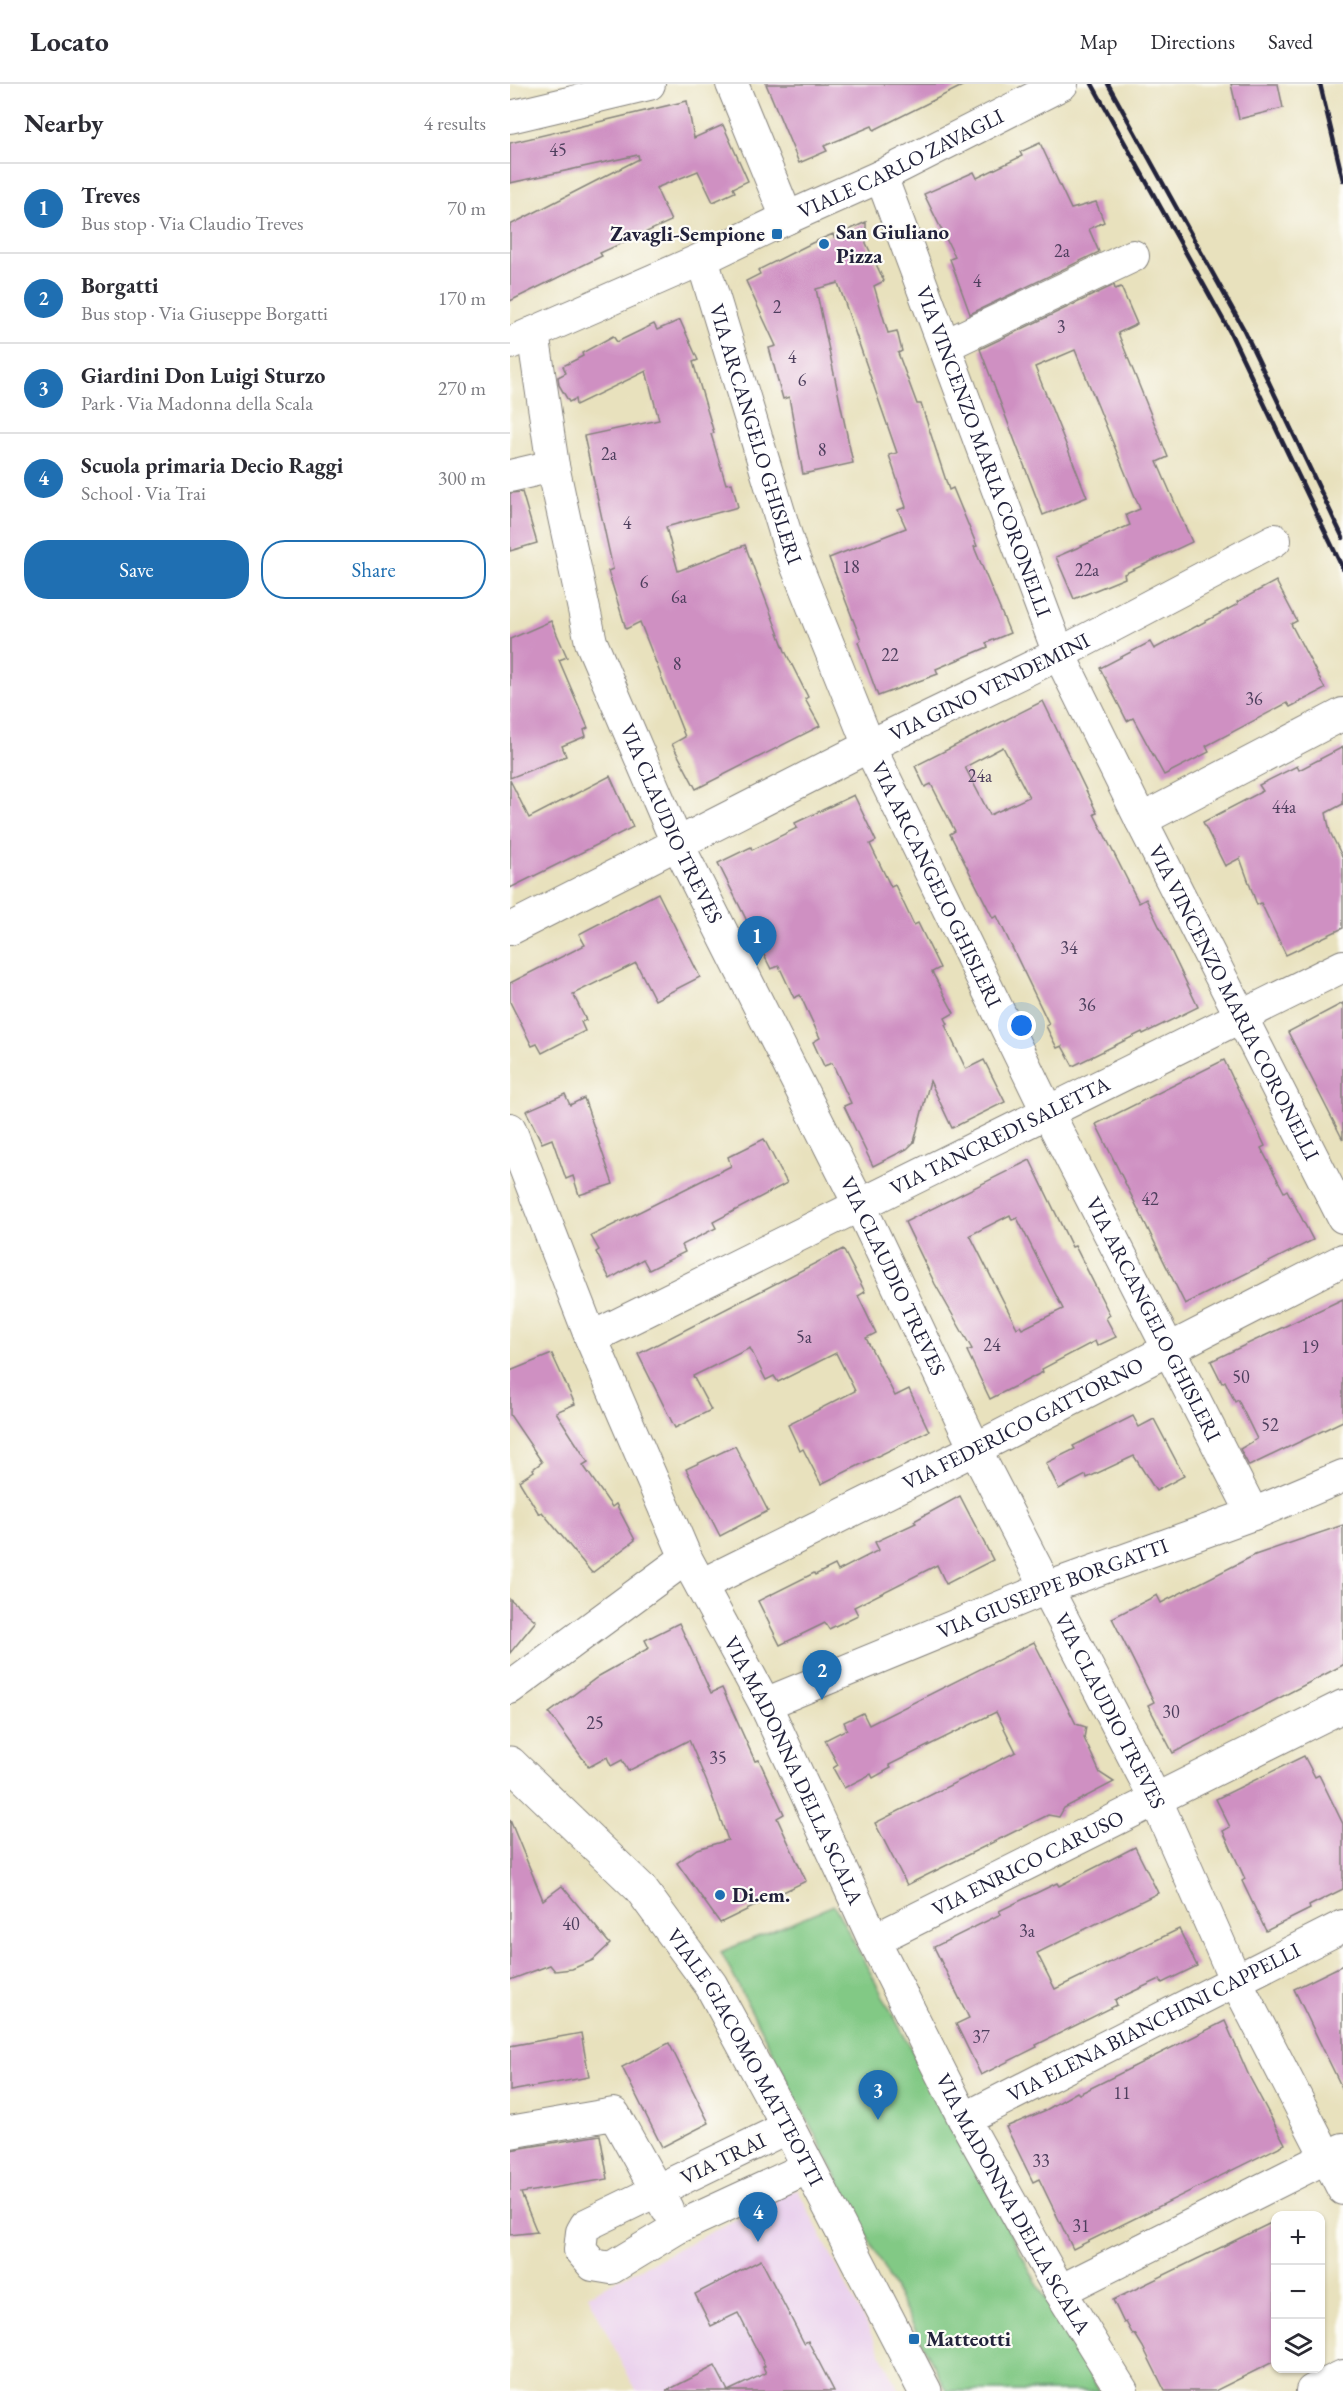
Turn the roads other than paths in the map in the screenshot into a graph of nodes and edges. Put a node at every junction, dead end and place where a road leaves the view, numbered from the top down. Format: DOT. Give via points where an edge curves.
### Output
graph roads {
  1 [pos="649,84"];
  2 [pos="732,84"];
  3 [pos="1062,84"];
  4 [pos="510,117"];
  5 [pos="881,176"];
  6 [pos="787,218"];
  7 [pos="1132,256"];
  8 [pos="702,259"];
  9 [pos="521,338"];
  10 [pos="944,346"];
  11 [pos="553,466"];
  12 [pos="510,476"];
  13 [pos="1275,540"];
  14 [pos="1059,654"];
  15 [pos="1343,714"];
  16 [pos="869,746"];
  17 [pos="1141,820"];
  18 [pos="677,843"];
  19 [pos="510,929"];
  20 [pos="1343,966"];
  21 [pos="1240,1015"];
  22 [pos="1048,1113"];
  23 [pos="510,1129"];
  24 [pos="860,1206"];
  25 [pos="1343,1217"];
  26 [pos="1343,1260"];
  27 [pos="591,1338"];
  28 [pos="1169,1349"];
  29 [pos="975,1449"];
  30 [pos="1343,1476"];
  31 [pos="1253,1514"];
  32 [pos="686,1558"];
  33 [pos="700,1585"];
  34 [pos="1047,1588"];
  35 [pos="510,1688"];
  36 [pos="765,1704"];
  37 [pos="1343,1706"];
  38 [pos="510,1763"];
  39 [pos="1156,1800"];
  40 [pos="1343,1926"];
  41 [pos="874,1940"];
  42 [pos="1235,1979"];
  43 [pos="964,2119"];
  44 [pos="788,2127"];
  45 [pos="510,2132"];
  46 [pos="1335,2153"];
  47 [pos="809,2167"];
  48 [pos="1343,2189"];
  49 [pos="658,2191"];
  50 [pos="677,2228"];
  51 [pos="1060,2291"];
  52 [pos="1343,2376"];
  53 [pos="925,2391"];
  54 [pos="1122,2391"];
  55 [pos="1312,2391"];
  1 -- 4 [label="street"];
  2 -- 6 [label="street"];
  3 -- 5 [label="street, VIALE CARLO ZAVAGLI"];
  5 -- 6 [label="street, VIALE CARLO ZAVAGLI"];
  5 -- 10 [label="street, VIA VINCENZO MARIA CORONELLI"];
  6 -- 8 [label="street, VIALE CARLO ZAVAGLI"];
  7 -- 10 [label="street"];
  8 -- 9 [label="street, VIALE CARLO ZAVAGLI"];
  8 -- 16 [label="street, VIA ARCANGELO GHISLERI" via="791,552"];
  9 -- 11 [label="street, VIA CLAUDIO TREVES"];
  10 -- 14 [label="street, VIA VINCENZO MARIA CORONELLI"];
  11 -- 12 [label="street"];
  11 -- 18 [label="street, VIA CLAUDIO TREVES" via="591,642"];
  13 -- 14 [label="street, VIA GINO VENDEMINI"];
  14 -- 16 [label="street, VIA GINO VENDEMINI"];
  14 -- 17 [label="street, VIA VINCENZO MARIA CORONELLI"];
  15 -- 17 [label="street, VIA VINCENZO MARIA CORONELLI"];
  16 -- 18 [label="street, VIA GINO VENDEMINI"];
  16 -- 22 [label="street, VIA ARCANGELO GHISLERI"];
  17 -- 21 [label="street, VIA VINCENZO MARIA CORONELLI"];
  18 -- 19 [label="street, VIA GINO VENDEMINI"];
  18 -- 24 [label="street, VIA CLAUDIO TREVES"];
  20 -- 21 [label="street, VIA TANCREDI SALETTA"];
  21 -- 22 [label="street, VIA TANCREDI SALETTA"];
  21 -- 25 [label="street, VIA VINCENZO MARIA CORONELLI"];
  22 -- 24 [label="street, VIA TANCREDI SALETTA"];
  22 -- 28 [label="street, VIA ARCANGELO GHISLERI"];
  23 -- 27 [label="street, VIA MADONNA DELLA SCALA"];
  24 -- 27 [label="street, VIA TANCREDI SALETTA"];
  24 -- 29 [label="street, VIA CLAUDIO TREVES"];
  26 -- 28 [label="street, VIA FEDERICO GATTORNO"];
  27 -- 32 [label="street, VIA MADONNA DELLA SCALA"];
  28 -- 29 [label="street, VIA FEDERICO GATTORNO"];
  28 -- 31 [label="street, VIA ARCANGELO GHISLERI"];
  29 -- 33 [label="street, VIA FEDERICO GATTORNO"];
  29 -- 34 [label="street, VIA CLAUDIO TREVES"];
  30 -- 31 [label="street, VIA GIUSEPPE BORGATTI"];
  31 -- 34 [label="street, VIA GIUSEPPE BORGATTI"];
  32 -- 33 [label="street, VIA MADONNA DELLA SCALA"];
  32 -- 35 [label="street"];
  33 -- 36 [label="street, VIA MADONNA DELLA SCALA"];
  34 -- 36 [label="street, VIA GIUSEPPE BORGATTI"];
  34 -- 39 [label="street, VIA CLAUDIO TREVES"];
  36 -- 41 [label="street, VIA MADONNA DELLA SCALA"];
  37 -- 39 [label="street, VIA ENRICO CARUSO"];
  38 -- 44 [label="main road, VIALE GIACOMO MATTEOTTI" via="640,1888 711,1985"];
  39 -- 41 [label="street, VIA ENRICO CARUSO"];
  39 -- 42 [label="street, VIA CLAUDIO TREVES"];
  40 -- 42 [label="street, VIA ELENA BIANCHINI CAPPELLI"];
  41 -- 43 [label="street, VIA MADONNA DELLA SCALA"];
  42 -- 43 [label="street, VIA ELENA BIANCHINI CAPPELLI"];
  42 -- 46 [label="street, VIA CLAUDIO TREVES"];
  43 -- 51 [label="street, VIA MADONNA DELLA SCALA"];
  44 -- 47 [label="main road, VIALE GIACOMO MATTEOTTI"];
  44 -- 49 [label="street, VIA TRAI"];
  45 -- 49 [label="street, VIA TRAI" via="614,2114"];
  46 -- 48 [label="street, VIA CLAUDIO TREVES"];
  46 -- 51 [label="street"];
  47 -- 50 [label="street, VIA TRAI"];
  47 -- 53 [label="main road, VIALE GIACOMO MATTEOTTI"];
  49 -- 50 [label="street, VIA TRAI"];
  49 -- 50 [label="street, VIA TRAI" via="586,2225 580,2250 593,2265 611,2268"];
  51 -- 54 [label="street, VIA MADONNA DELLA SCALA"];
  52 -- 55 [label="street"];
}
